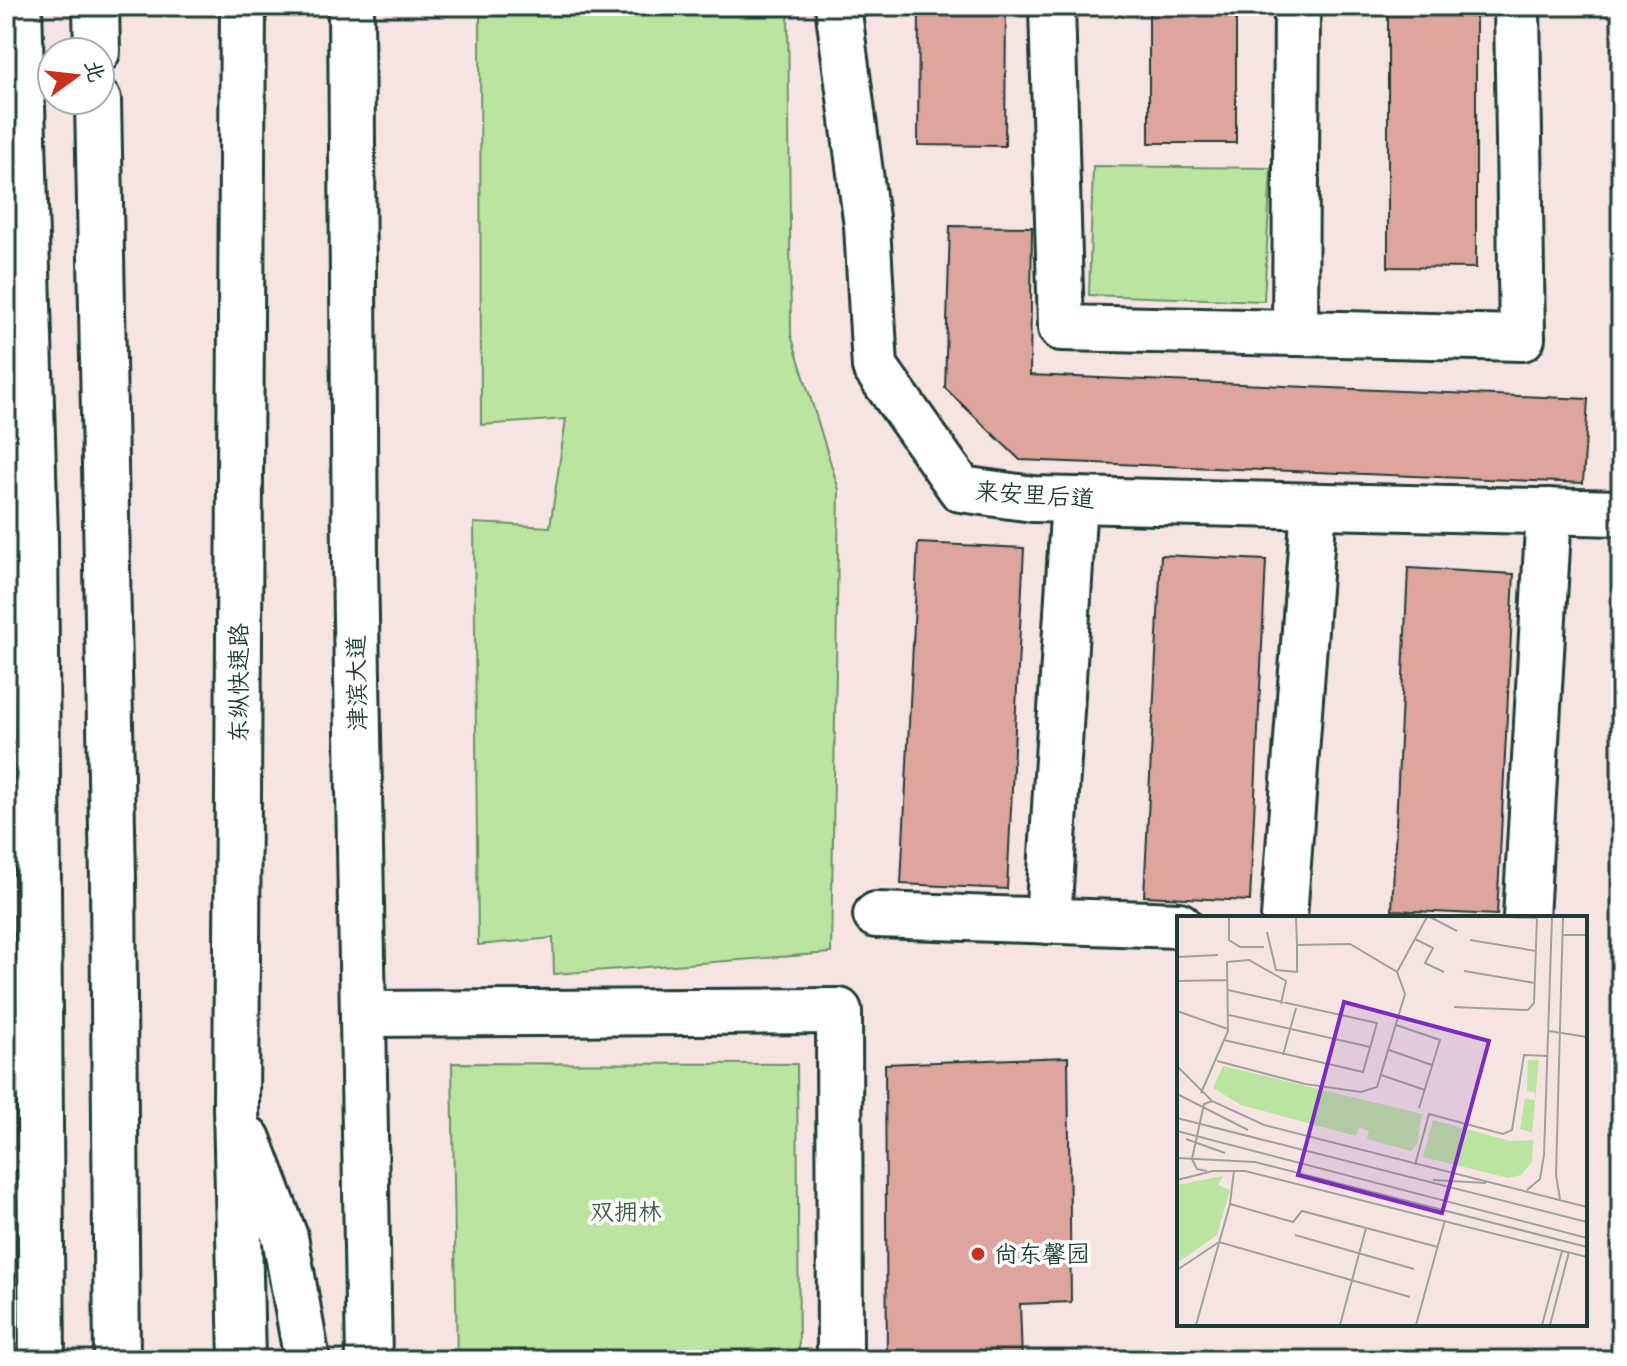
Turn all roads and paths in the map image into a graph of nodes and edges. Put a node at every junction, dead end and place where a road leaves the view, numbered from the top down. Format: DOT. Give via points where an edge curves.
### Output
graph roads {
  1 [pos="19,6"];
  2 [pos="96,6"];
  3 [pos="243,6"];
  4 [pos="351,6"];
  5 [pos="838,6"];
  6 [pos="1052,6"];
  7 [pos="1297,6"];
  8 [pos="1517,6"];
  9 [pos="97,36"];
  10 [pos="98,116"];
  11 [pos="1295,333"];
  12 [pos="1074,500"];
  13 [pos="1314,506"];
  14 [pos="1549,511"];
  15 [pos="1621,513"];
  16 [pos="876,915"];
  17 [pos="1284,916"];
  18 [pos="1526,916"];
  19 [pos="1048,921"];
  20 [pos="1177,925"];
  21 [pos="363,1014"];
  22 [pos="236,1107"];
  23 [pos="42,1360"];
  24 [pos="117,1360"];
  25 [pos="242,1360"];
  26 [pos="307,1360"];
  27 [pos="369,1360"];
  28 [pos="840,1360"];
  1 -- 23 [label="main road" via="35,537"];
  2 -- 9 [label="main road"];
  3 -- 22 [label="main road, 东纵快速路"];
  4 -- 21 [label="main road, 津滨大道"];
  5 -- 12 [label="main road, 来安里后道" via="867,226 875,367 961,489"];
  6 -- 11 [label="main road" via="1061,328"];
  7 -- 11 [label="main road"];
  8 -- 11 [label="main road" via="1522,338"];
  10 -- 24 [label="main road"];
  12 -- 13 [label="main road, 来安里后道"];
  12 -- 19 [label="main road"];
  13 -- 14 [label="main road, 来安里后道"];
  13 -- 17 [label="main road"];
  14 -- 15 [label="main road, 来安里后道"];
  14 -- 18 [label="main road"];
  16 -- 19 [label="main road"];
  19 -- 20 [label="main road"];
  21 -- 27 [label="main road, 津滨大道"];
  21 -- 28 [label="main road" via="839,1011"];
  22 -- 25 [label="main road, 东纵快速路"];
  22 -- 26 [label="main road" via="285,1237"];
}
